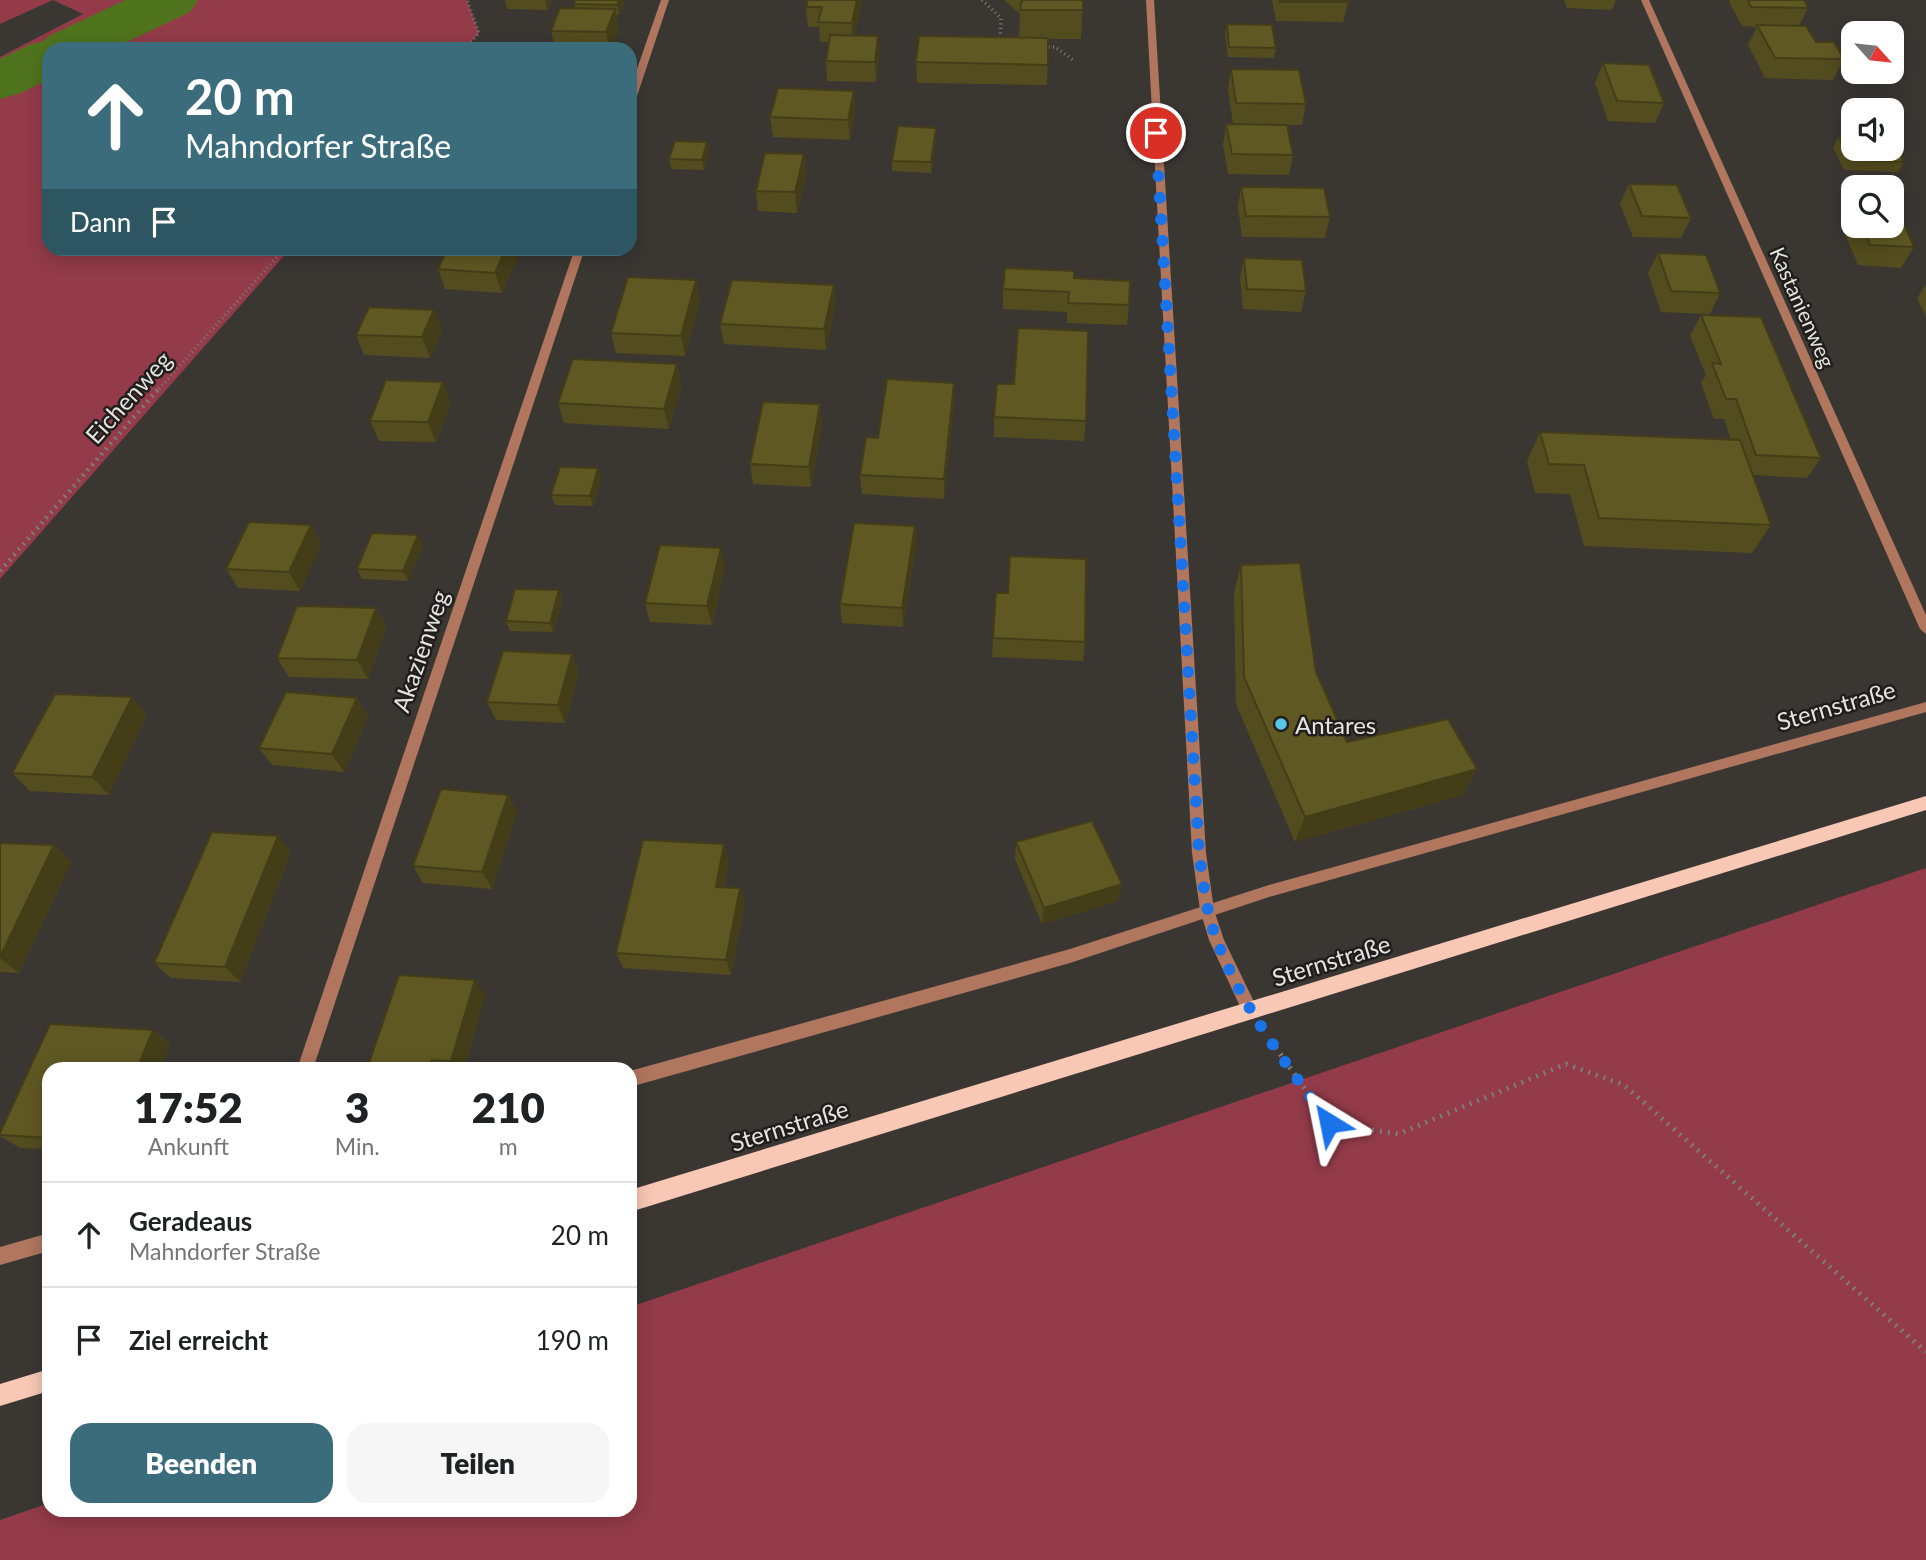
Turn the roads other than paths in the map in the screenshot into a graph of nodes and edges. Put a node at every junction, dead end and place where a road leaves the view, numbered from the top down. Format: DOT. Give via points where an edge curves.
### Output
graph roads {
  1 [pos="665,0"];
  2 [pos="1150,0"];
  3 [pos="1645,0"];
  4 [pos="637,82"];
  5 [pos="577,256"];
  6 [pos="1926,629"];
  7 [pos="1926,708"];
  8 [pos="1926,803"];
  9 [pos="1208,910"];
  10 [pos="1251,1012"];
  11 [pos="307,1062"];
  12 [pos="637,1077"];
  13 [pos="637,1199"];
  14 [pos="42,1244"];
  15 [pos="0,1256"];
  16 [pos="42,1382"];
  17 [pos="0,1395"];
  1 -- 4 [label="street"];
  2 -- 9 [label="street" via="1199,853"];
  3 -- 6 [label="street, Kastanienweg"];
  5 -- 11 [label="street, Akazienweg"];
  7 -- 9 [label="street, Sternstraße"];
  8 -- 10 [label="main road, Sternstraße"];
  9 -- 10 [label="street"];
  9 -- 12 [label="street, Sternstraße" via="1070,956"];
  10 -- 13 [label="main road, Sternstraße"];
  14 -- 15 [label="street"];
  16 -- 17 [label="main road"];
}
